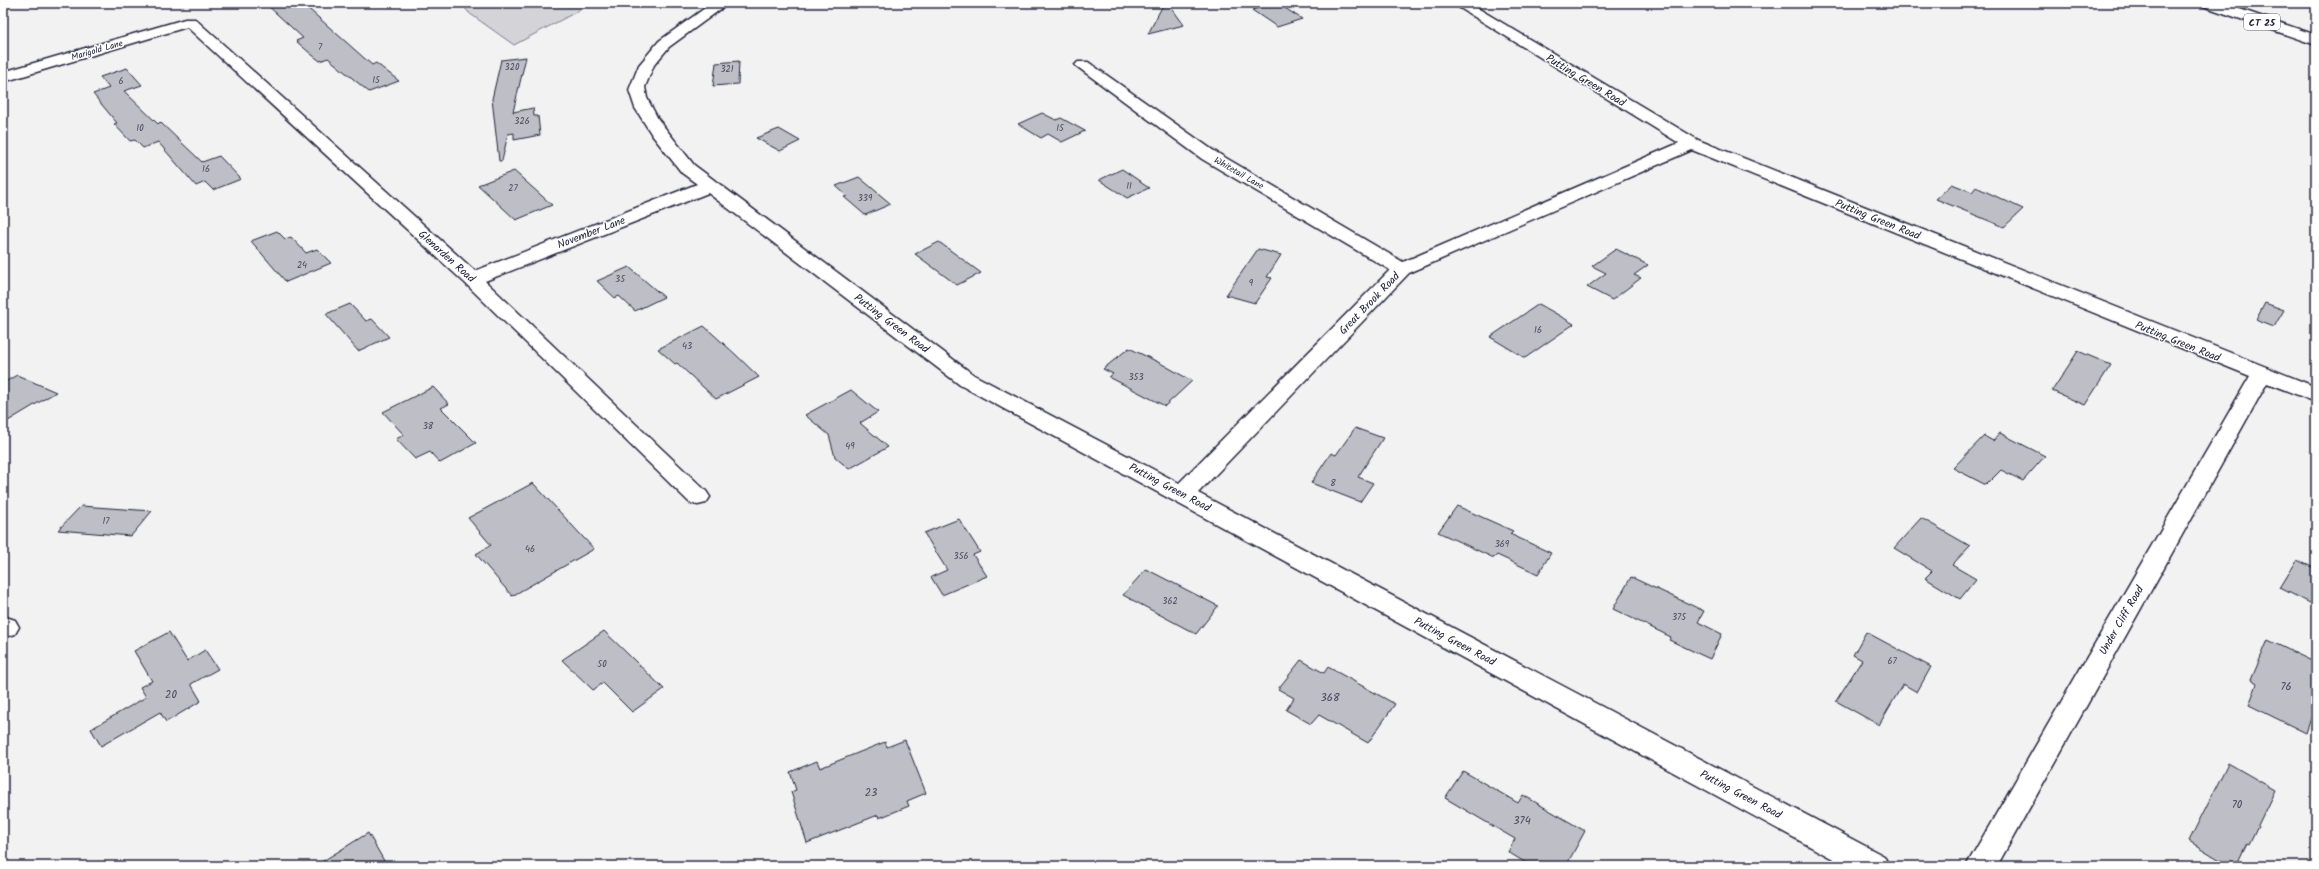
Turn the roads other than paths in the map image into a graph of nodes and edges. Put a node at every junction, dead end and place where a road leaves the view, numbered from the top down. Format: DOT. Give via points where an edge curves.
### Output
graph roads {
  1 [pos="722,3"];
  2 [pos="1459,3"];
  3 [pos="2208,3"];
  4 [pos="190,22"];
  5 [pos="2316,40"];
  6 [pos="1083,64"];
  7 [pos="3,78"];
  8 [pos="1692,144"];
  9 [pos="709,186"];
  10 [pos="1402,269"];
  11 [pos="472,279"];
  12 [pos="2261,374"];
  13 [pos="2316,395"];
  14 [pos="1183,494"];
  15 [pos="698,497"];
  16 [pos="1874,866"];
  17 [pos="1981,866"];
  1 -- 9 [label="main road, Putting Green Road" via="670,38 645,64 637,90 647,114 662,138 688,169"];
  2 -- 8 [label="main road, Putting Green Road"];
  3 -- 5 [label="main road, CT 25"];
  4 -- 7 [label="main road, Marigold Lane"];
  4 -- 11 [label="main road, Glenarden Road"];
  6 -- 10 [label="main road, Whitetail Lane" via="1208,155"];
  8 -- 10 [label="main road, Great Brook Road"];
  8 -- 12 [label="main road, Putting Green Road"];
  9 -- 11 [label="main road, November Lane"];
  9 -- 14 [label="main road, Putting Green Road" via="967,380"];
  10 -- 14 [label="main road, Great Brook Road"];
  11 -- 15 [label="main road, Glenarden Road"];
  12 -- 13 [label="main road, Putting Green Road"];
  12 -- 17 [label="main road, Under Cliff Road"];
  14 -- 16 [label="main road, Putting Green Road"];
}
